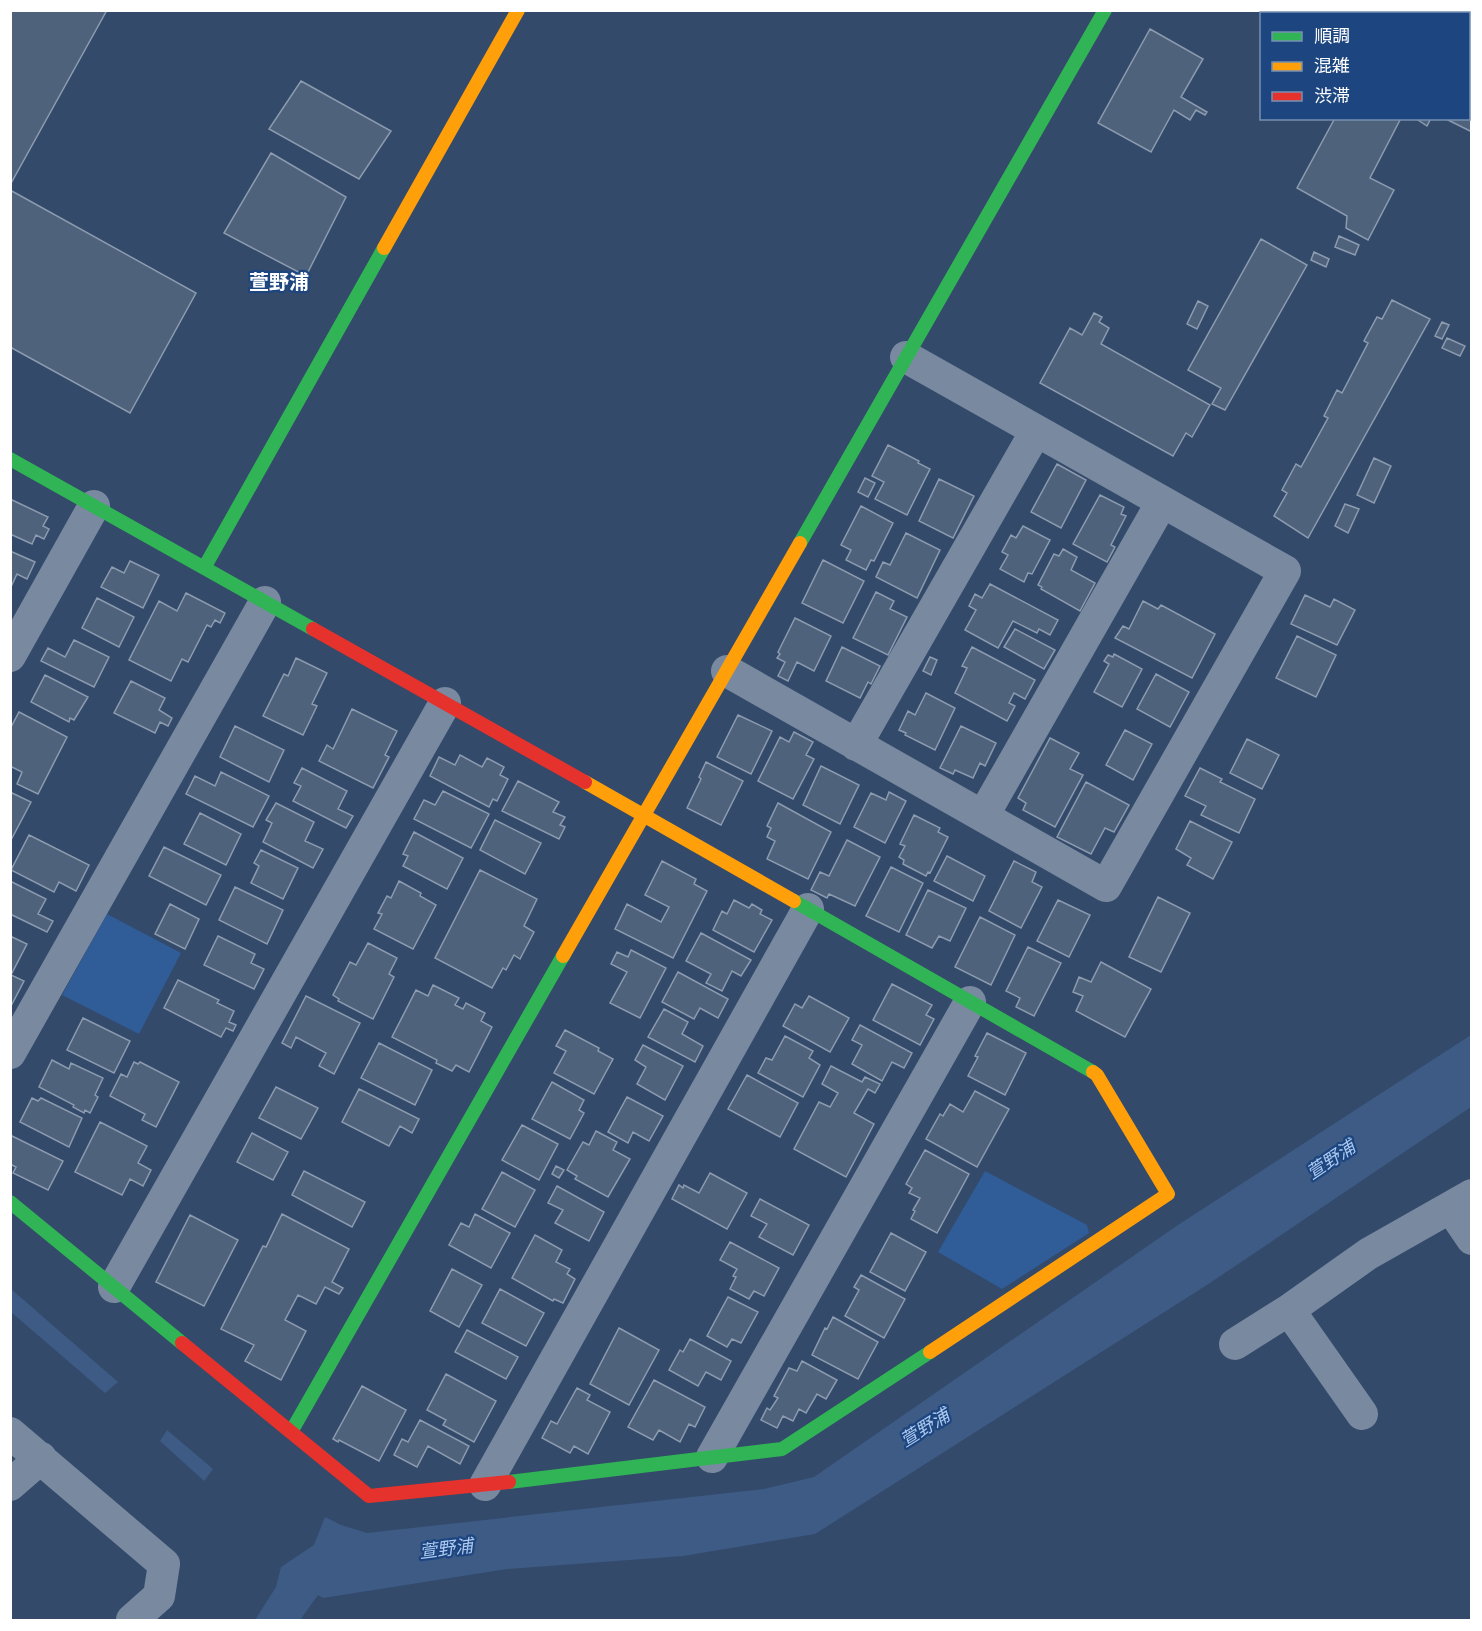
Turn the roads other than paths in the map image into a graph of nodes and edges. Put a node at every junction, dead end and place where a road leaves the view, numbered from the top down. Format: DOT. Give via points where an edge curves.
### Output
graph roads {
  1 [pos="518,10"];
  2 [pos="1105,10"];
  3 [pos="906,357"];
  4 [pos="1035,431"];
  5 [pos="10,459"];
  6 [pos="1162,502"];
  7 [pos="94,506"];
  8 [pos="204,568"];
  9 [pos="265,602"];
  10 [pos="10,656"];
  11 [pos="727,671"];
  12 [pos="445,703"];
  13 [pos="856,745"];
  14 [pos="644,815"];
  15 [pos="983,816"];
  16 [pos="808,909"];
  17 [pos="970,1002"];
  18 [pos="10,1053"];
  19 [pos="10,1202"];
  20 [pos="1461,1202"];
  21 [pos="1472,1239"];
  22 [pos="114,1287"];
  23 [pos="1289,1310"];
  24 [pos="1235,1344"];
  25 [pos="1362,1414"];
  26 [pos="291,1432"];
  27 [pos="10,1433"];
  28 [pos="712,1457"];
  29 [pos="41,1458"];
  30 [pos="10,1485"];
  31 [pos="485,1485"];
  32 [pos="132,1620"];
  1 -- 8 [label="street"];
  2 -- 3 [label="street"];
  3 -- 4 [label="street"];
  3 -- 11 [label="street"];
  4 -- 6 [label="street"];
  4 -- 13 [label="street"];
  5 -- 7 [label="street"];
  6 -- 15 [label="street"];
  6 -- 15 [label="street" via="1285,571 1106,886"];
  7 -- 8 [label="street"];
  7 -- 10 [label="street"];
  8 -- 9 [label="street"];
  9 -- 12 [label="street"];
  9 -- 18 [label="street"];
  11 -- 13 [label="street"];
  11 -- 14 [label="street"];
  12 -- 14 [label="street"];
  12 -- 22 [label="street"];
  13 -- 15 [label="street"];
  14 -- 16 [label="street"];
  14 -- 26 [label="street"];
  16 -- 17 [label="street"];
  16 -- 31 [label="street"];
  17 -- 28 [label="street"];
  17 -- 28 [label="street" via="1097,1075 1168,1194 782,1449"];
  19 -- 22 [label="street"];
  20 -- 21 [label="street"];
  20 -- 23 [label="street" via="1368,1254"];
  22 -- 26 [label="street"];
  23 -- 24 [label="street"];
  23 -- 25 [label="street"];
  26 -- 31 [label="street" via="369,1496"];
  27 -- 29 [label="street"];
  28 -- 31 [label="street"];
  29 -- 30 [label="street"];
  29 -- 32 [label="street" via="164,1564 159,1596"];
}
